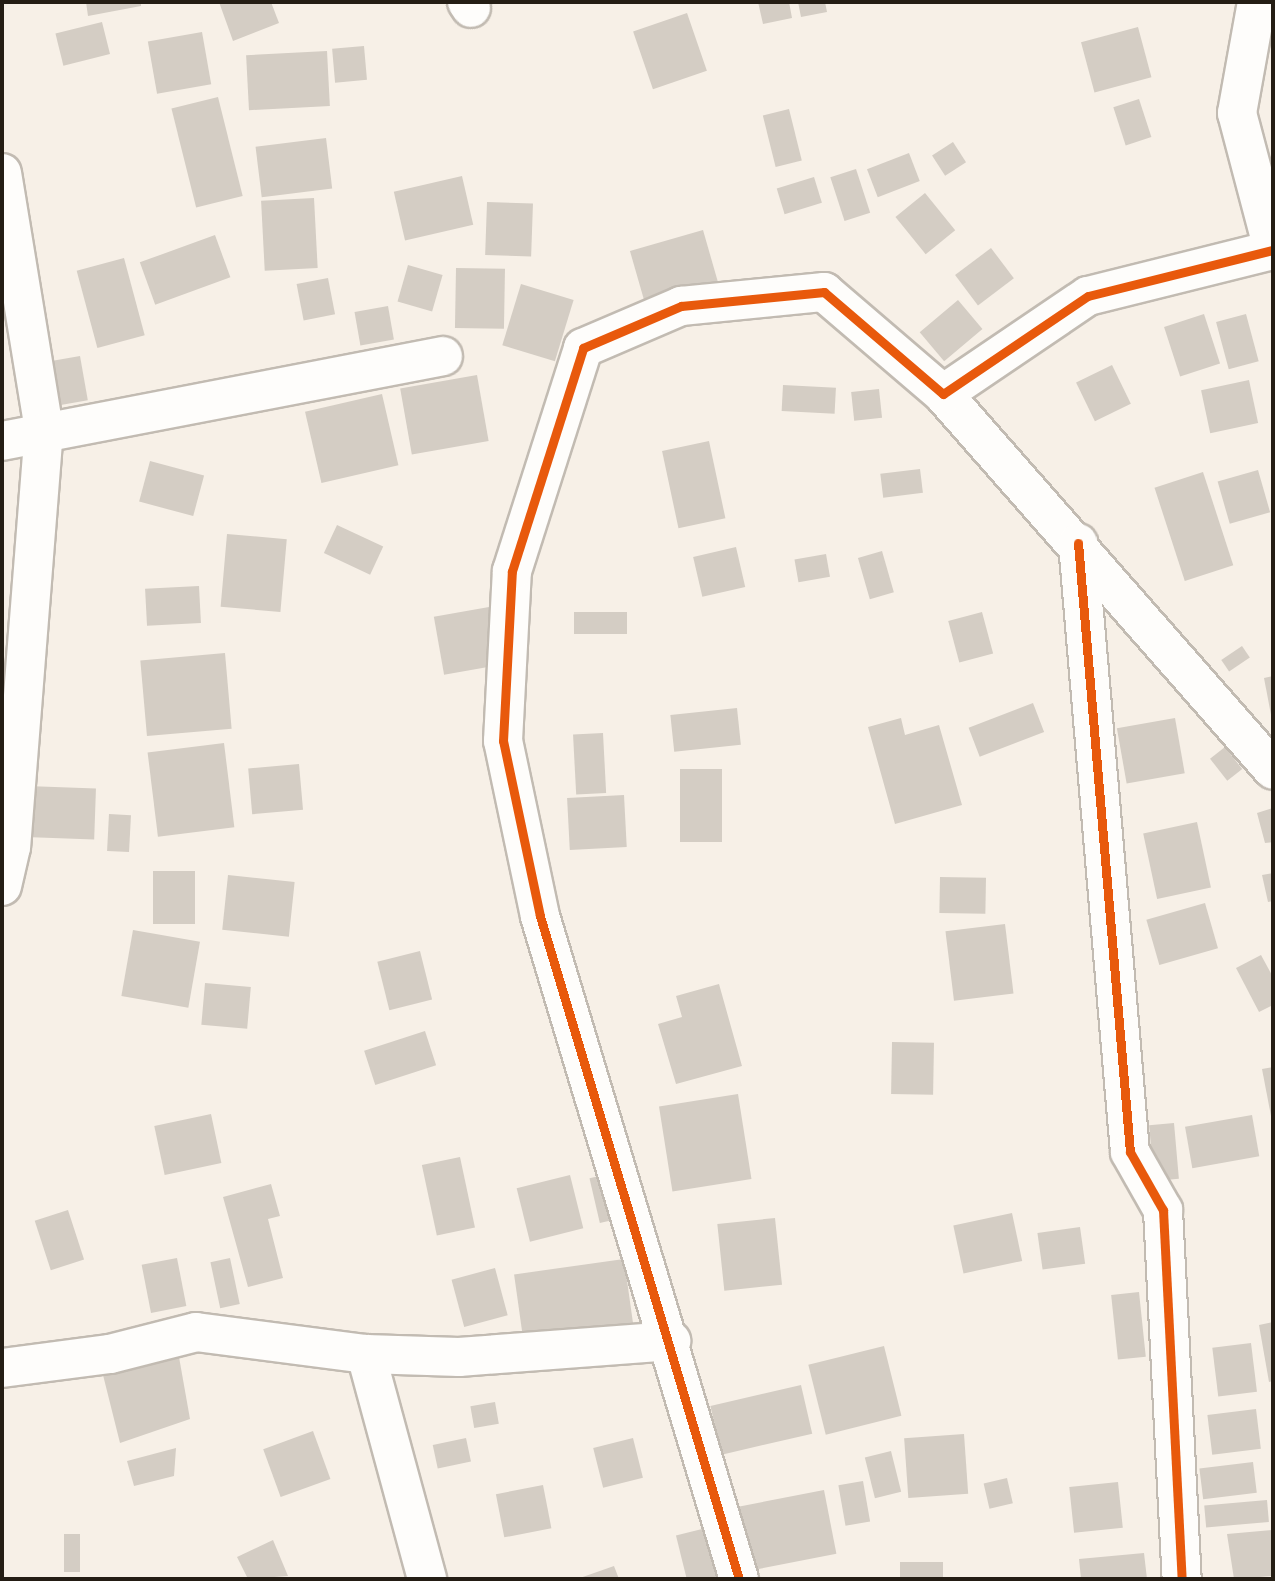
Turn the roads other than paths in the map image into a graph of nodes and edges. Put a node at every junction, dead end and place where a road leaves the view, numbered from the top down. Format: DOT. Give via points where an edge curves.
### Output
graph roads {
  1 [pos="1257,2"];
  2 [pos="2,173"];
  3 [pos="1273,249"];
  4 [pos="443,356"];
  5 [pos="943,394"];
  6 [pos="44,429"];
  7 [pos="2,441"];
  8 [pos="1078,543"];
  9 [pos="1273,769"];
  10 [pos="6,847"];
  11 [pos="2,886"];
  12 [pos="671,1341"];
  13 [pos="366,1354"];
  14 [pos="2,1368"];
  15 [pos="427,1579"];
  16 [pos="739,1579"];
  17 [pos="1182,1579"];
  1 -- 3 [label="street" via="1237,113"];
  2 -- 6 [label="street"];
  3 -- 5 [label="street" via="1088,296"];
  4 -- 6 [label="street"];
  5 -- 8 [label="street"];
  5 -- 12 [label="street" via="824,292 681,306 583,348 512,571 503,741 540,916"];
  6 -- 7 [label="street"];
  6 -- 10 [label="street"];
  8 -- 9 [label="street"];
  8 -- 17 [label="street" via="1130,1152 1163,1210"];
  10 -- 11 [label="street"];
  12 -- 13 [label="street" via="459,1357"];
  12 -- 16 [label="street"];
  13 -- 14 [label="street" via="196,1332 110,1354"];
  13 -- 15 [label="street"];
}
